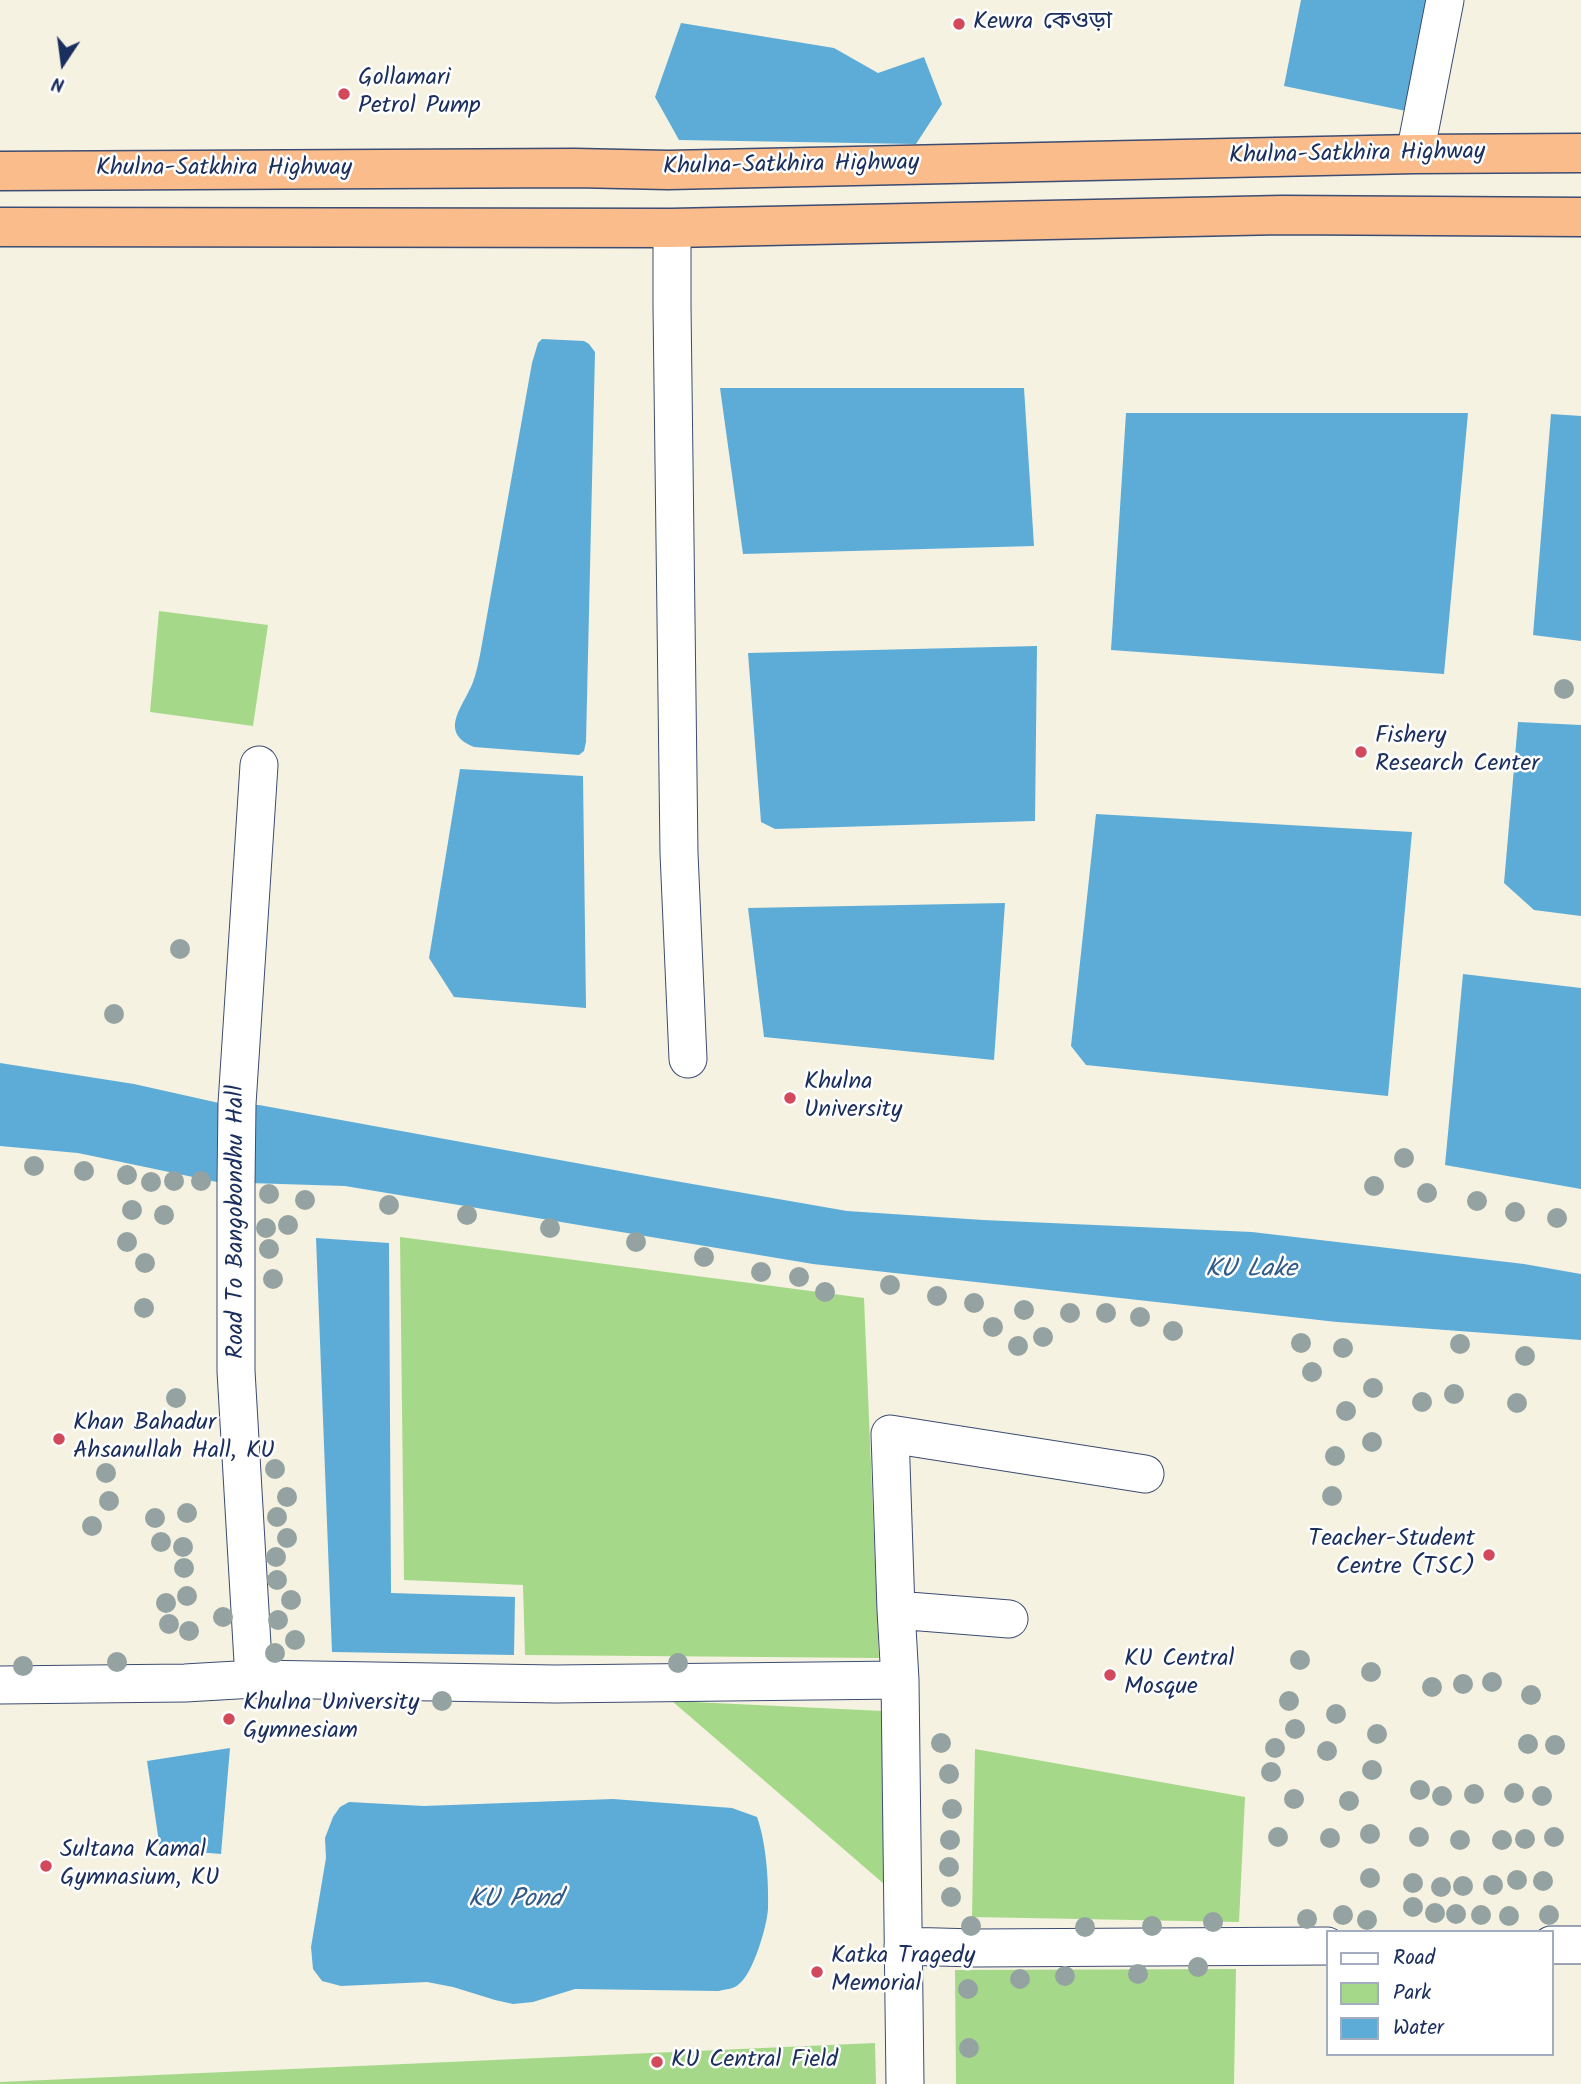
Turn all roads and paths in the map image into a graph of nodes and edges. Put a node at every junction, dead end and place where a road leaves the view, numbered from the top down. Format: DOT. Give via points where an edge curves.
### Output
graph roads {
  1 [pos="1445,0"];
  2 [pos="1581,153"];
  3 [pos="1415,154"];
  4 [pos="668,170"];
  5 [pos="0,171"];
  6 [pos="1581,217"];
  7 [pos="0,227"];
  8 [pos="672,228"];
  9 [pos="259,765"];
  10 [pos="688,1059"];
  11 [pos="1145,1474"];
  12 [pos="896,1609"];
  13 [pos="1009,1619"];
  14 [pos="254,1679"];
  15 [pos="900,1680"];
  16 [pos="0,1685"];
  17 [pos="1581,1944"];
  18 [pos="1553,1945"];
  19 [pos="902,1946"];
  20 [pos="1326,1946"];
  21 [pos="905,2084"];
  1 -- 3 [label="street"];
  2 -- 3 [label="highway, Khulna-Satkhira Highway"];
  3 -- 4 [label="highway, Khulna-Satkhira Highway"];
  4 -- 5 [label="highway, Khulna-Satkhira Highway"];
  4 -- 8 [label="highway"];
  6 -- 8 [label="highway" via="1282,215"];
  7 -- 8 [label="highway"];
  8 -- 10 [label="street" via="679,853"];
  9 -- 14 [label="street, Road To Bangobondhu Hall" via="236,1182 236,1371"];
  11 -- 12 [label="street" via="890,1434"];
  12 -- 13 [label="street"];
  12 -- 15 [label="street"];
  14 -- 15 [label="street" via="555,1684"];
  14 -- 16 [label="street"];
  15 -- 19 [label="street"];
  17 -- 18 [label="street"];
  19 -- 20 [label="street"];
  19 -- 21 [label="street"];
}
